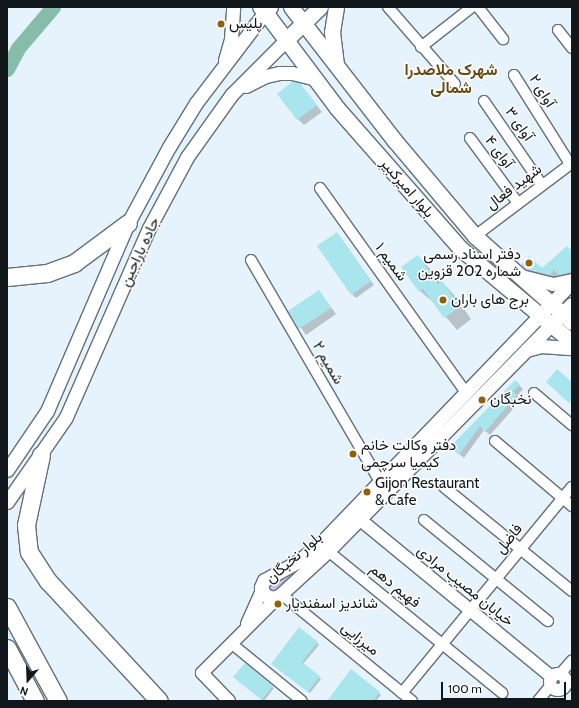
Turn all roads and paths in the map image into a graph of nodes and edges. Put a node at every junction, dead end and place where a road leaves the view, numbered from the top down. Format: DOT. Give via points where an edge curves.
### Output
graph roads {
  1 [pos="234,7"];
  2 [pos="291,7"];
  3 [pos="320,7"];
  4 [pos="336,7"];
  5 [pos="388,7"];
  6 [pos="472,7"];
  7 [pos="478,7"];
  8 [pos="266,9"];
  9 [pos="304,23"];
  10 [pos="558,30"];
  11 [pos="287,39"];
  12 [pos="503,39"];
  13 [pos="421,47"];
  14 [pos="572,48"];
  15 [pos="223,67"];
  16 [pos="338,67"];
  17 [pos="514,75"];
  18 [pos="316,79"];
  19 [pos="455,84"];
  20 [pos="232,94"];
  21 [pos="484,101"];
  22 [pos="470,138"];
  23 [pos="571,164"];
  24 [pos="542,185"];
  25 [pos="320,188"];
  26 [pos="518,203"];
  27 [pos="128,223"];
  28 [pos="475,236"];
  29 [pos="251,260"];
  30 [pos="516,274"];
  31 [pos="7,277"];
  32 [pos="572,281"];
  33 [pos="564,311"];
  34 [pos="546,320"];
  35 [pos="572,342"];
  36 [pos="572,348"];
  37 [pos="526,350"];
  38 [pos="466,393"];
  39 [pos="534,393"];
  40 [pos="572,425"];
  41 [pos="495,441"];
  42 [pos="41,455"];
  43 [pos="7,470"];
  44 [pos="380,482"];
  45 [pos="444,487"];
  46 [pos="572,487"];
  47 [pos="563,498"];
  48 [pos="7,502"];
  49 [pos="572,506"];
  50 [pos="355,516"];
  51 [pos="424,520"];
  52 [pos="520,549"];
  53 [pos="328,551"];
  54 [pos="496,579"];
  55 [pos="262,590"];
  56 [pos="572,592"];
  57 [pos="280,595"];
  58 [pos="7,607"];
  59 [pos="470,611"];
  60 [pos="548,622"];
  61 [pos="242,634"];
  62 [pos="232,644"];
  63 [pos="442,644"];
  64 [pos="7,648"];
  65 [pos="572,660"];
  66 [pos="555,679"];
  67 [pos="568,690"];
  68 [pos="402,693"];
  69 [pos="502,693"];
  70 [pos="35,701"];
  71 [pos="58,701"];
  72 [pos="159,701"];
  73 [pos="229,701"];
  74 [pos="302,701"];
  75 [pos="412,701"];
  76 [pos="538,701"];
  1 -- 15 [label="main road" via="231,39"];
  2 -- 9 [label="main road, بلوار امیرکبیر"];
  3 -- 9 [label="main road, جاده باراجین"];
  4 -- 16 [label="main road" via="332,32"];
  5 -- 13 [label="street"];
  6 -- 13 [label="street"];
  7 -- 12 [label="street"];
  8 -- 11 [label="main road, بلوار امیرکبیر"];
  8 -- 15 [label="main road, جاده باراجین"];
  9 -- 11 [label="main road, جاده باراجین"];
  9 -- 16 [label="main road, بلوار امیرکبیر"];
  10 -- 14 [label="street"];
  11 -- 18 [label="main road, بلوار امیرکبیر"];
  11 -- 20 [label="main road, جاده باراجین"];
  13 -- 19 [label="street"];
  15 -- 27 [label="main road, جاده باراجین" via="169,146"];
  16 -- 28 [label="main road, بلوار امیرکبیر" via="395,142"];
  17 -- 23 [label="street, آوای ۲"];
  18 -- 20 [label="main road" via="292,73 279,73 255,81"];
  18 -- 34 [label="main road, بلوار امیرکبیر" via="337,108 460,248"];
  20 -- 42 [label="main road, جاده باراجین" via="187,157 159,209 66,417"];
  21 -- 24 [label="street, آوای ۳"];
  22 -- 26 [label="street, آوای ۴"];
  23 -- 24 [label="street, شهید فعال"];
  24 -- 26 [label="street, شهید فعال"];
  25 -- 38 [label="street, شمیم ۱"];
  26 -- 28 [label="street, شهید فعال"];
  27 -- 31 [label="highway" via="74,263 47,273"];
  27 -- 43 [label="main road, جاده باراجین" via="47,411"];
  28 -- 30 [label="main road, بلوار امیرکبیر"];
  29 -- 44 [label="street, شمیم ۲"];
  30 -- 32 [label="main road" via="553,284"];
  30 -- 33 [label="main road, بلوار امیرکبیر"];
  32 -- 33 [label="main road, بلوار نخبگان"];
  33 -- 34 [label="main road, بلوار نخبگان"];
  34 -- 35 [label="main road, بلوار امیرکبیر"];
  34 -- 37 [label="main road, بلوار نخبگان"];
  34 -- 38 [label="main road, بلوار نخبگان"];
  36 -- 37 [label="main road" via="557,345"];
  37 -- 50 [label="main road, بلوار نخبگان"];
  38 -- 44 [label="main road, بلوار نخبگان"];
  39 -- 40 [label="street"];
  41 -- 47 [label="street"];
  42 -- 48 [label="main road, جاده باراجین"];
  42 -- 72 [label="highway" via="26,525 29,552 48,581"];
  44 -- 50 [label="main road, بلوار نخبگان"];
  45 -- 52 [label="street"];
  46 -- 47 [label="street, فاضل"];
  47 -- 49 [label="street"];
  47 -- 52 [label="street, فاضل"];
  50 -- 53 [label="main road, بلوار نخبگان"];
  50 -- 55 [label="main road, بلوار نخبگان" via="297,562 266,578"];
  50 -- 59 [label="street, خیابان مصیب مرادی"];
  51 -- 54 [label="street"];
  52 -- 54 [label="street, فاضل"];
  52 -- 56 [label="street"];
  53 -- 57 [label="main road, بلوار نخبگان"];
  53 -- 63 [label="street, فهیم دهم"];
  54 -- 59 [label="street, فاضل"];
  54 -- 60 [label="street"];
  55 -- 57 [label="main road, بلوار نخبگان" via="269,597"];
  55 -- 61 [label="street"];
  57 -- 61 [label="street"];
  57 -- 68 [label="street, میرزایی"];
  58 -- 71 [label="highway"];
  59 -- 63 [label="street, فاضل"];
  59 -- 66 [label="street, خیابان مصیب مرادی"];
  61 -- 62 [label="street"];
  62 -- 73 [label="street" via="202,673"];
  62 -- 74 [label="street"];
  63 -- 68 [label="street, فاضل"];
  63 -- 69 [label="street, فهیم دهم"];
  64 -- 70 [label="highway"];
  65 -- 66 [label="street"];
  66 -- 67 [label="street" via="556,689"];
  66 -- 76 [label="street"];
  68 -- 75 [label="street, میرزایی"];
}
